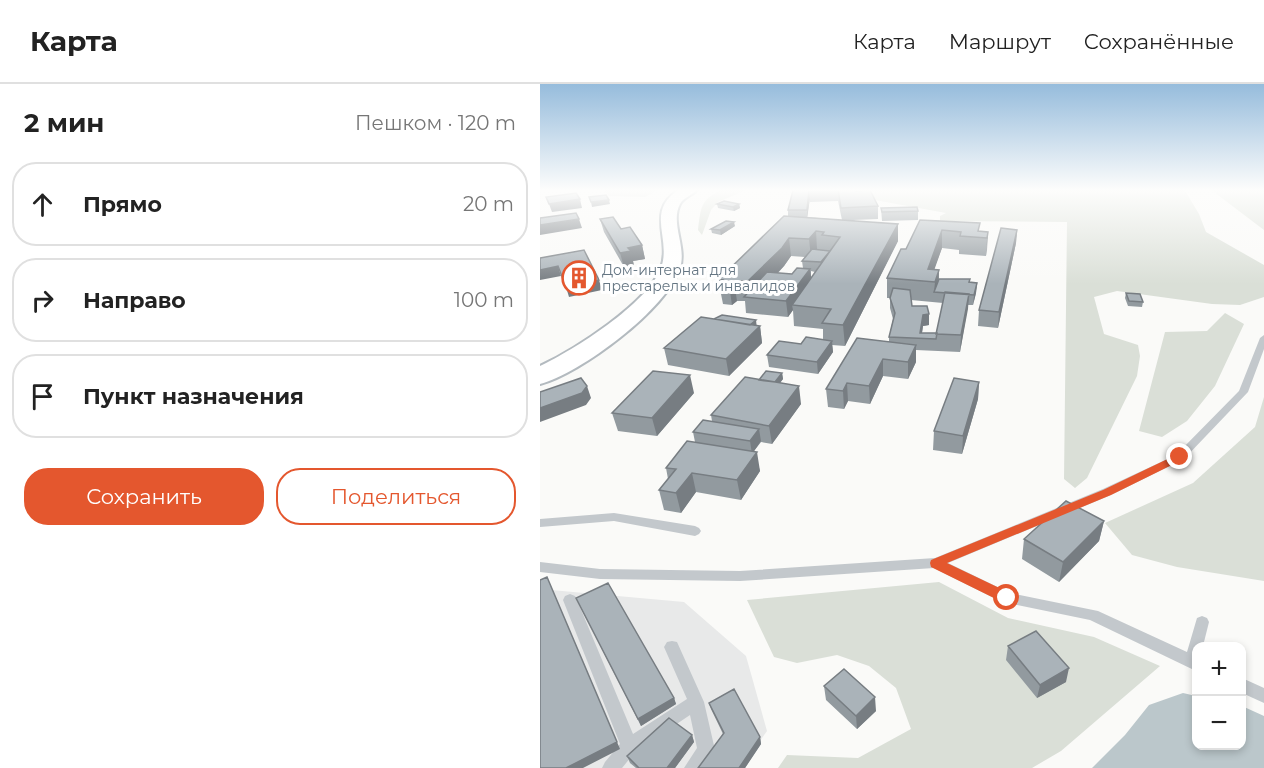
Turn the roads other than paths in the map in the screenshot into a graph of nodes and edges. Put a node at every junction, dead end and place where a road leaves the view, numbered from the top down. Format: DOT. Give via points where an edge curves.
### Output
graph roads {
  1 [pos="669,221"];
  2 [pos="1264,338"];
  3 [pos="540,376"];
  4 [pos="540,523"];
  5 [pos="695,531"];
  6 [pos="936,563"];
  7 [pos="540,567"];
  8 [pos="570,600"];
  9 [pos="1202,622"];
  10 [pos="1199,642"];
  11 [pos="672,647"];
  12 [pos="1192,662"];
  13 [pos="1246,687"];
  14 [pos="1264,696"];
  15 [pos="696,702"];
  16 [pos="628,747"];
  17 [pos="610,768"];
  18 [pos="693,768"];
  1 -- 3 [label="main road" via="674,258 659,289 601,342"];
  2 -- 6 [label="lane" via="1243,392 1180,457 1107,492"];
  4 -- 5 [label="lane" via="614,517"];
  6 -- 7 [label="lane" via="740,576 600,574"];
  6 -- 12 [label="lane" via="1007,598 1093,615"];
  8 -- 16 [label="lane"];
  9 -- 10 [label="lane"];
  11 -- 15 [label="lane"];
  13 -- 14 [label="lane"];
  15 -- 16 [label="lane"];
  15 -- 18 [label="lane" via="706,750"];
  16 -- 17 [label="lane"];
}
